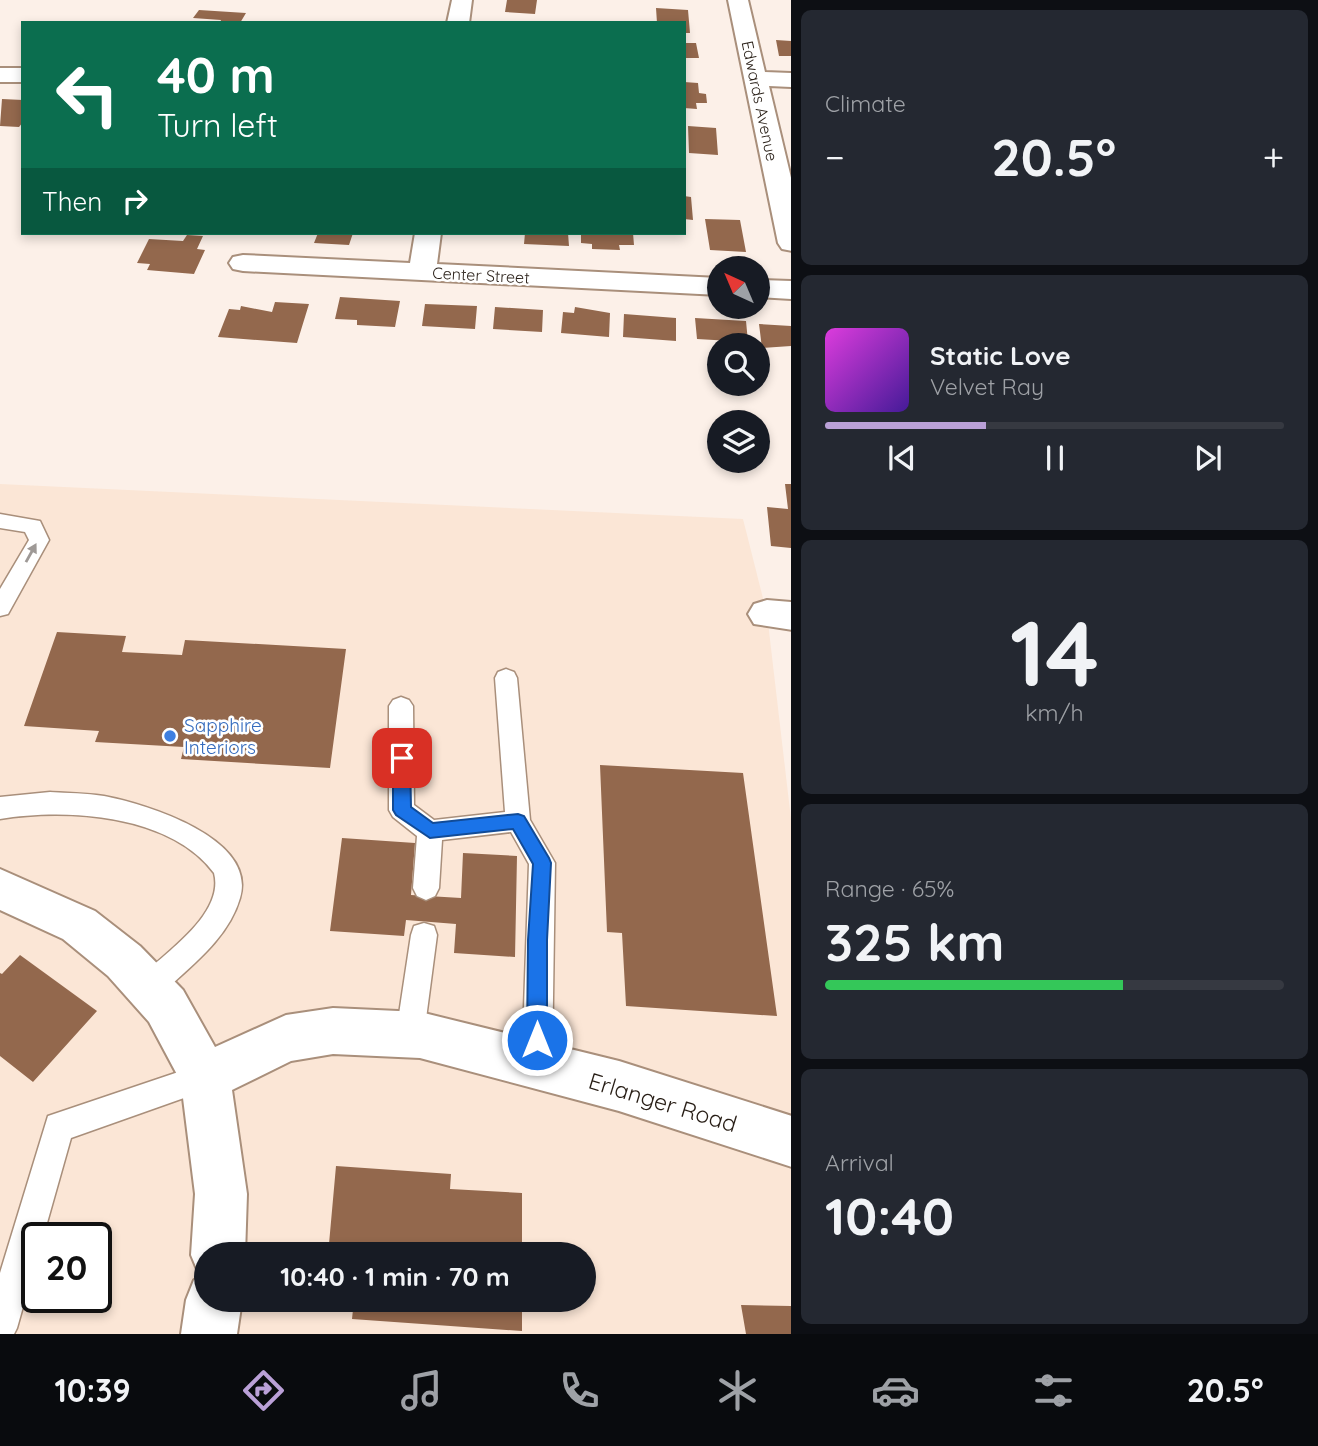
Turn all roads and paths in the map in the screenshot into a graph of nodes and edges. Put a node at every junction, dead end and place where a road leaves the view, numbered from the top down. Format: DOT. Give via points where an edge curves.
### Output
graph roads {
  1 [pos="462,0"];
  2 [pos="738,0"];
  3 [pos="458,21"];
  4 [pos="0,75"];
  5 [pos="21,75"];
  6 [pos="754,78"];
  7 [pos="791,80"];
  8 [pos="428,235"];
  9 [pos="791,243"];
  10 [pos="243,263"];
  11 [pos="422,272"];
  12 [pos="707,286"];
  13 [pos="770,289"];
  14 [pos="791,290"];
  15 [pos="0,521"];
  16 [pos="0,608"];
  17 [pos="506,678"];
  18 [pos="401,706"];
  19 [pos="0,808"];
  20 [pos="518,821"];
  21 [pos="430,831"];
  22 [pos="0,888"];
  23 [pos="426,888"];
  24 [pos="424,935"];
  25 [pos="149,987"];
  26 [pos="410,1034"];
  27 [pos="537,1065"];
  28 [pos="205,1077"];
  29 [pos="791,1142"];
  30 [pos="219,1242"];
  31 [pos="212,1312"];
  32 [pos="0,1328"];
  33 [pos="209,1334"];
  1 -- 3 [label="street"];
  2 -- 6 [label="street, Edwards Avenue"];
  4 -- 5 [label="street"];
  6 -- 7 [label="street"];
  6 -- 9 [label="street, Edwards Avenue"];
  8 -- 11 [label="street"];
  10 -- 11 [label="street, Center Street"];
  11 -- 12 [label="street, Center Street"];
  13 -- 14 [label="street"];
  16 -- 15 [label="lane, one-way" via="38,540 33,526"];
  17 -- 20 [label="lane"];
  18 -- 21 [label="lane" via="402,810"];
  19 -- 25 [label="lane" via="47,803 124,811 173,828 220,858 229,879 222,915"];
  20 -- 21 [label="lane"];
  20 -- 27 [label="lane" via="542,863"];
  21 -- 23 [label="lane"];
  22 -- 25 [label="street" via="79,925"];
  24 -- 26 [label="lane"];
  25 -- 28 [label="street" via="166,1006"];
  26 -- 27 [label="street, Erlanger Road"];
  26 -- 28 [label="street, Erlanger Road" via="333,1031 286,1038"];
  27 -- 29 [label="street, Erlanger Road" via="619,1086"];
  28 -- 30 [label="street" via="221,1194"];
  28 -- 32 [label="lane" via="59,1127"];
  31 -- 33 [label="street"];
}
